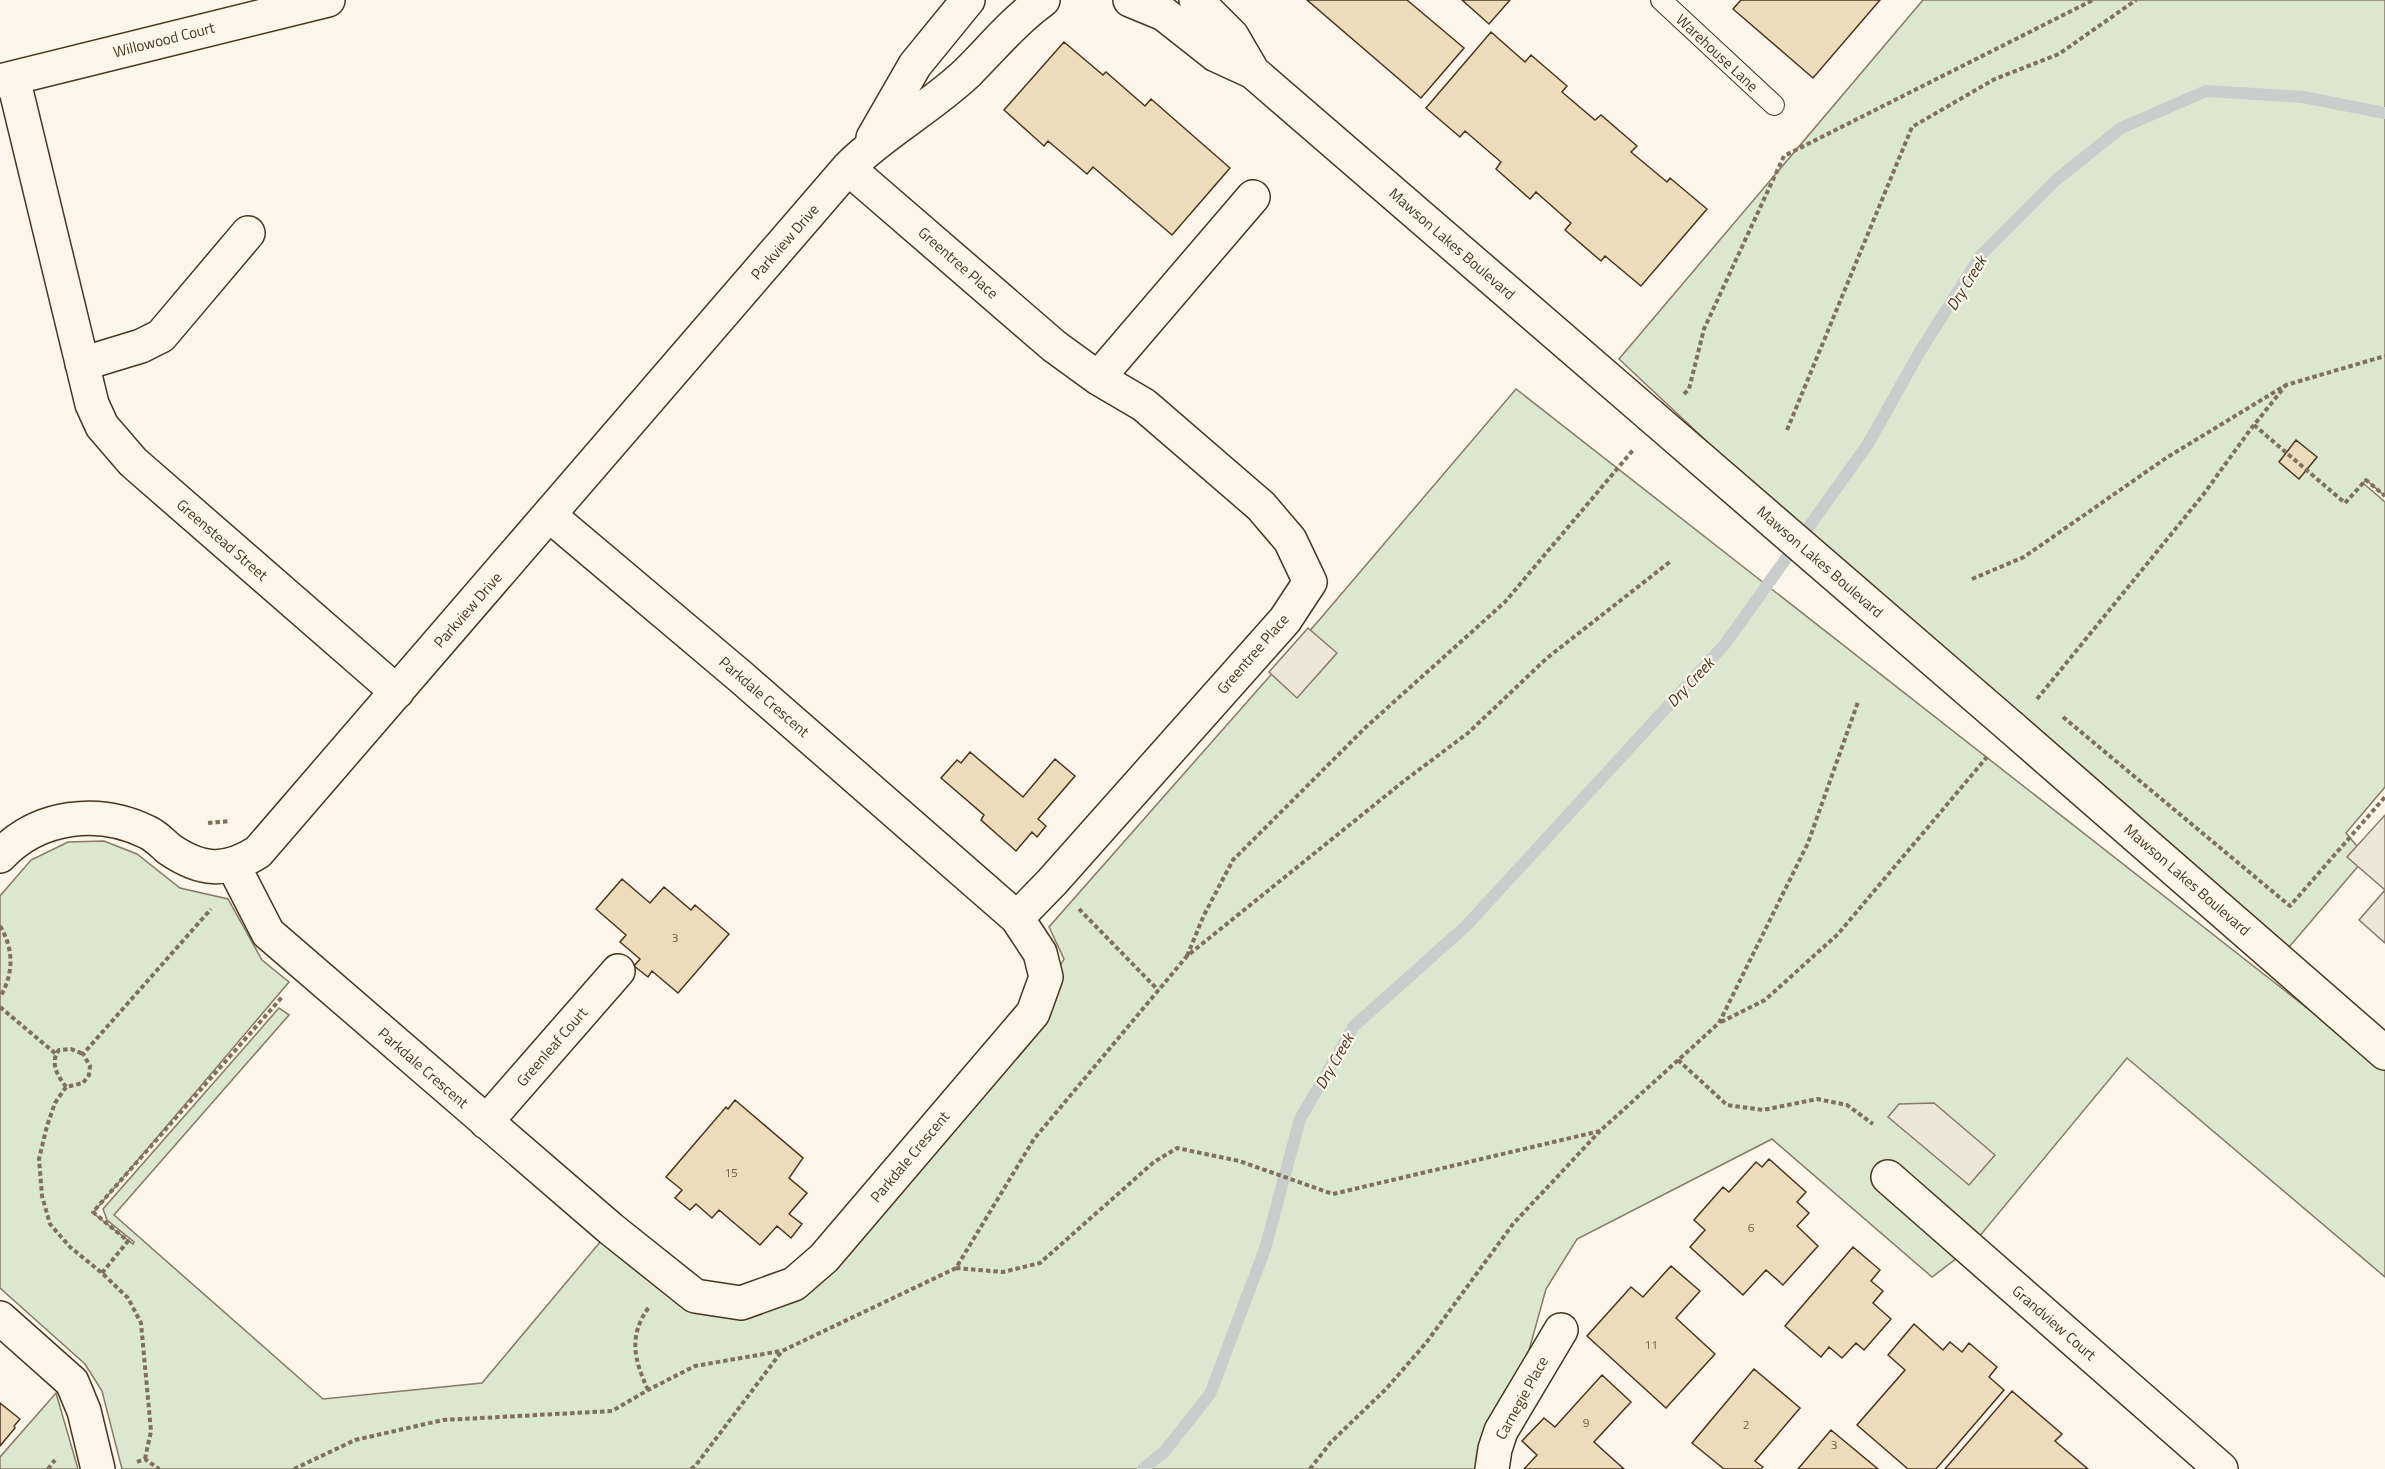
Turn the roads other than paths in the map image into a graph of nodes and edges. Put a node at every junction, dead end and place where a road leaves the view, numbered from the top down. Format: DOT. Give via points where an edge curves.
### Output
graph roads {
  1 [pos="328,0"];
  2 [pos="968,0"];
  3 [pos="1043,0"];
  4 [pos="1130,0"];
  5 [pos="1196,0"];
  6 [pos="1661,0"];
  7 [pos="1253,72"];
  8 [pos="7,79"];
  9 [pos="1774,105"];
  10 [pos="856,160"];
  11 [pos="1252,196"];
  12 [pos="248,233"];
  13 [pos="82,364"];
  14 [pos="1098,378"];
  15 [pos="549,515"];
  16 [pos="397,692"];
  17 [pos="0,856"];
  18 [pos="233,865"];
  19 [pos="1017,918"];
  20 [pos="618,971"];
  21 [pos="2385,1053"];
  22 [pos="486,1122"];
  23 [pos="1888,1177"];
  24 [pos="0,1318"];
  25 [pos="1561,1330"];
  26 [pos="98,1469"];
  27 [pos="1492,1469"];
  28 [pos="2221,1469"];
  1 -- 8 [label="street, Willowood Court"];
  2 -- 10 [label="street, Parkview Drive" via="915,65"];
  3 -- 10 [label="street, Parkview Drive" via="1021,16 966,73"];
  4 -- 7 [label="street, Mawson Lakes Boulevard" via="1164,14 1216,55"];
  5 -- 7 [label="street, Mawson Lakes Boulevard" via="1232,36"];
  6 -- 9 [label="lane, Warehouse Lane"];
  7 -- 21 [label="street, Mawson Lakes Boulevard, bridge"];
  8 -- 13 [label="street, Greenstead Street"];
  10 -- 14 [label="street, Greentree Place" via="1054,346"];
  10 -- 15 [label="street, Parkview Drive"];
  11 -- 14 [label="street"];
  12 -- 13 [label="street" via="161,336"];
  13 -- 16 [label="street, Greenstead Street" via="102,426 133,462"];
  14 -- 19 [label="street, Greentree Place" via="1144,405 1261,506 1290,540 1310,582 1285,620"];
  15 -- 16 [label="street, Parkview Drive"];
  15 -- 19 [label="street, Parkdale Crescent"];
  16 -- 18 [label="street, Parkview Drive" via="266,844"];
  17 -- 18 [label="street" via="24,836 51,823 100,818 144,830 199,865"];
  18 -- 22 [label="street, Parkdale Crescent" via="268,933"];
  19 -- 22 [label="street, Parkdale Crescent" via="1040,953 1046,977 1033,1013 824,1258 794,1284 741,1303 695,1296"];
  20 -- 22 [label="street, Greenleaf Court"];
  23 -- 28 [label="street, Grandview Court"];
  24 -- 26 [label="street" via="72,1382 84,1411"];
  25 -- 27 [label="street, Carnegie Place" via="1501,1431"];
}
